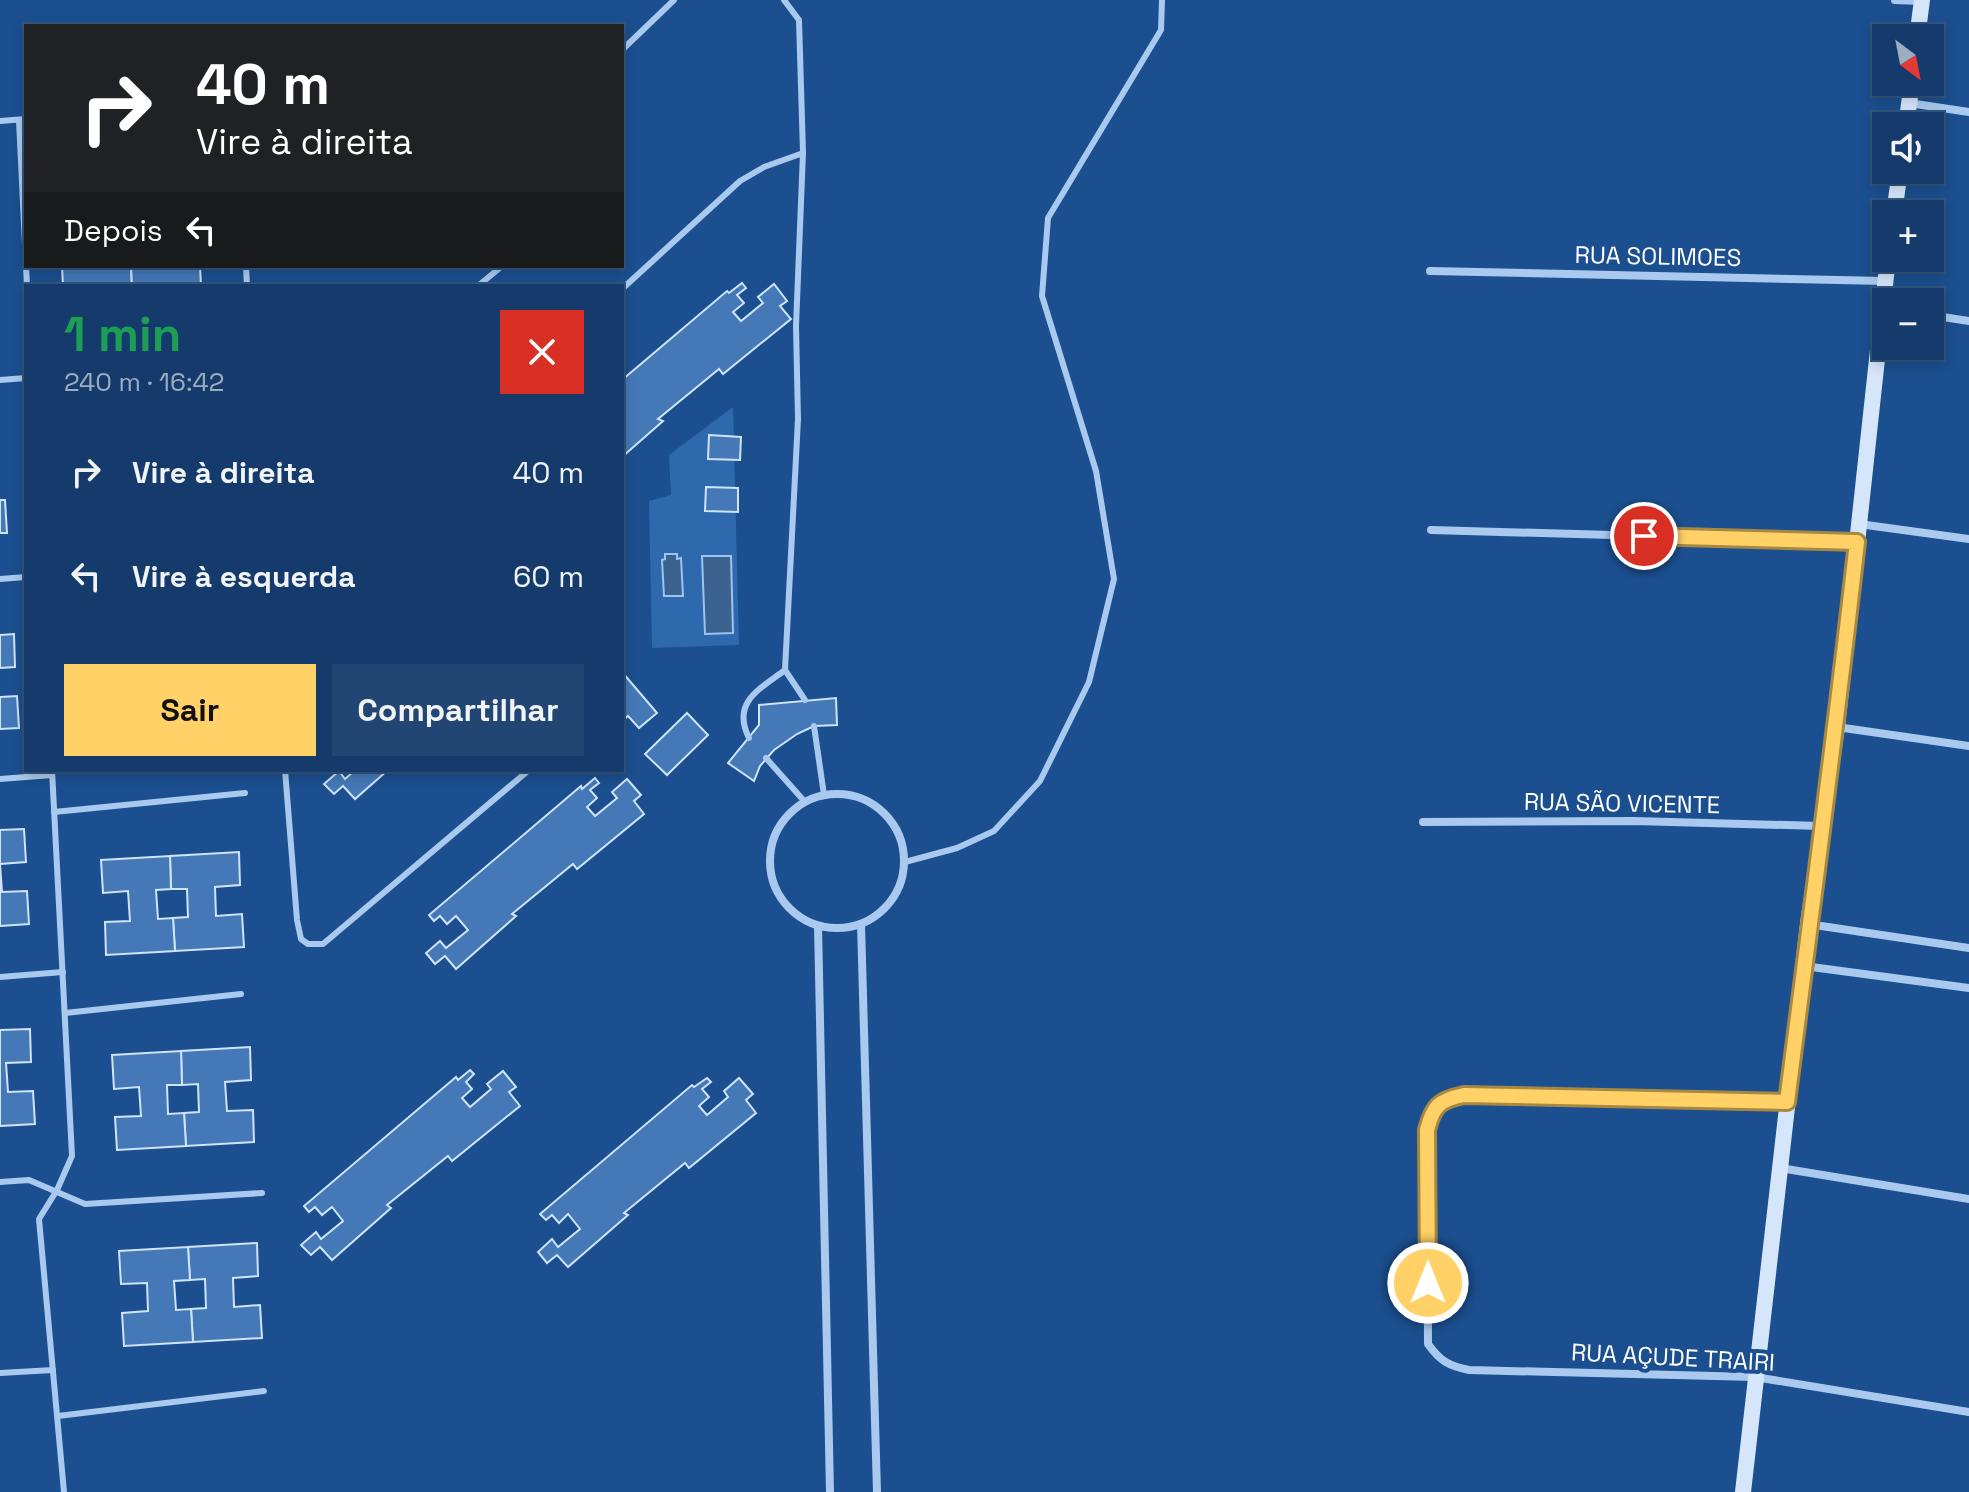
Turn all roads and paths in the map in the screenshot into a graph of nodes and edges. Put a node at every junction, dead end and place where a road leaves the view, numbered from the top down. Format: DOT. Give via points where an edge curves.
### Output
graph roads {
  1 [pos="674,0"];
  2 [pos="784,0"];
  3 [pos="1162,0"];
  4 [pos="1895,0"];
  5 [pos="1922,0"];
  6 [pos="1919,24"];
  7 [pos="624,48"];
  8 [pos="1910,96"];
  9 [pos="1909,103"];
  10 [pos="1908,112"];
  11 [pos="1969,112"];
  12 [pos="22,120"];
  13 [pos="0,121"];
  14 [pos="803,153"];
  15 [pos="24,187"];
  16 [pos="500,268"];
  17 [pos="1430,271"];
  18 [pos="1886,272"];
  19 [pos="1885,281"];
  20 [pos="480,284"];
  21 [pos="624,287"];
  22 [pos="1885,288"];
  23 [pos="1944,317"];
  24 [pos="1969,321"];
  25 [pos="1878,360"];
  26 [pos="24,378"];
  27 [pos="0,380"];
  28 [pos="1859,524"];
  29 [pos="1431,530"];
  30 [pos="1969,539"];
  31 [pos="1857,542"];
  32 [pos="24,577"];
  33 [pos="0,579"];
  34 [pos="785,670"];
  35 [pos="805,700"];
  36 [pos="814,726"];
  37 [pos="1837,727"];
  38 [pos="749,738"];
  39 [pos="1969,746"];
  40 [pos="766,758"];
  41 [pos="285,772"];
  42 [pos="527,772"];
  43 [pos="52,773"];
  44 [pos="0,779"];
  45 [pos="245,793"];
  46 [pos="824,795"];
  47 [pos="805,802"];
  48 [pos="54,812"];
  49 [pos="1423,822"];
  50 [pos="1821,826"];
  51 [pos="905,862"];
  52 [pos="861,924"];
  53 [pos="1808,924"];
  54 [pos="818,926"];
  55 [pos="1969,948"];
  56 [pos="1804,966"];
  57 [pos="63,972"];
  58 [pos="0,977"];
  59 [pos="1969,988"];
  60 [pos="241,994"];
  61 [pos="65,1013"];
  62 [pos="1787,1102"];
  63 [pos="1780,1168"];
  64 [pos="0,1182"];
  65 [pos="57,1190"];
  66 [pos="262,1193"];
  67 [pos="1969,1199"];
  68 [pos="53,1370"];
  69 [pos="0,1373"];
  70 [pos="1755,1377"];
  71 [pos="264,1391"];
  72 [pos="1969,1412"];
  73 [pos="58,1416"];
  74 [pos="64,1492"];
  75 [pos="830,1492"];
  76 [pos="877,1492"];
  77 [pos="1743,1492"];
  1 -- 7 [label="lane"];
  2 -- 14 [label="lane" via="799,20"];
  3 -- 51 [label="lane" via="1161,30 1048,218 1042,296 1096,471 1114,579 1089,682 1040,781 994,831"];
  4 -- 5 [label="street"];
  5 -- 6 [label="street"];
  8 -- 9 [label="street"];
  9 -- 10 [label="street"];
  9 -- 11 [label="street"];
  12 -- 13 [label="lane"];
  12 -- 15 [label="lane"];
  14 -- 21 [label="lane" via="740,181"];
  14 -- 34 [label="lane" via="798,419"];
  16 -- 20 [label="lane"];
  17 -- 19 [label="street, RUA SOLIMOES"];
  18 -- 19 [label="street"];
  19 -- 22 [label="street"];
  23 -- 24 [label="street"];
  25 -- 28 [label="street"];
  26 -- 27 [label="lane"];
  28 -- 30 [label="street"];
  28 -- 31 [label="street"];
  29 -- 31 [label="street"];
  31 -- 37 [label="street"];
  32 -- 33 [label="lane"];
  34 -- 35 [label="lane"];
  34 -- 38 [label="lane" via="747,702 742,714"];
  36 -- 46 [label="lane"];
  37 -- 39 [label="street"];
  37 -- 50 [label="street"];
  40 -- 47 [label="lane"];
  41 -- 42 [label="lane" via="301,939 323,944"];
  43 -- 44 [label="lane"];
  43 -- 48 [label="lane"];
  45 -- 48 [label="lane"];
  46 -- 47 [label="street"];
  46 -- 51 [label="street" via="844,794 880,809 902,842"];
  47 -- 54 [label="street" via="777,830 769,868 785,905"];
  48 -- 57 [label="lane"];
  49 -- 50 [label="street, RUA SÃO VICENTE"];
  50 -- 53 [label="street"];
  51 -- 52 [label="street" via="892,899"];
  52 -- 54 [label="street"];
  52 -- 76 [label="street"];
  53 -- 55 [label="street"];
  53 -- 56 [label="street"];
  54 -- 75 [label="street"];
  56 -- 59 [label="street"];
  56 -- 62 [label="street"];
  57 -- 58 [label="lane"];
  57 -- 61 [label="lane"];
  60 -- 61 [label="lane"];
  61 -- 65 [label="lane" via="72,1156"];
  62 -- 63 [label="street"];
  62 -- 70 [label="street, RUA AÇUDE TRAIRI" via="1464,1095 1447,1098 1432,1110 1427,1130 1428,1344 1439,1360 1469,1370"];
  63 -- 67 [label="street"];
  63 -- 70 [label="street"];
  64 -- 65 [label="lane" via="29,1180"];
  65 -- 66 [label="lane" via="85,1204"];
  65 -- 68 [label="lane" via="39,1219"];
  68 -- 69 [label="lane"];
  68 -- 73 [label="lane"];
  70 -- 72 [label="street, RUA AÇUDE TRAIRI"];
  70 -- 77 [label="street"];
  71 -- 73 [label="lane"];
  73 -- 74 [label="lane"];
}
